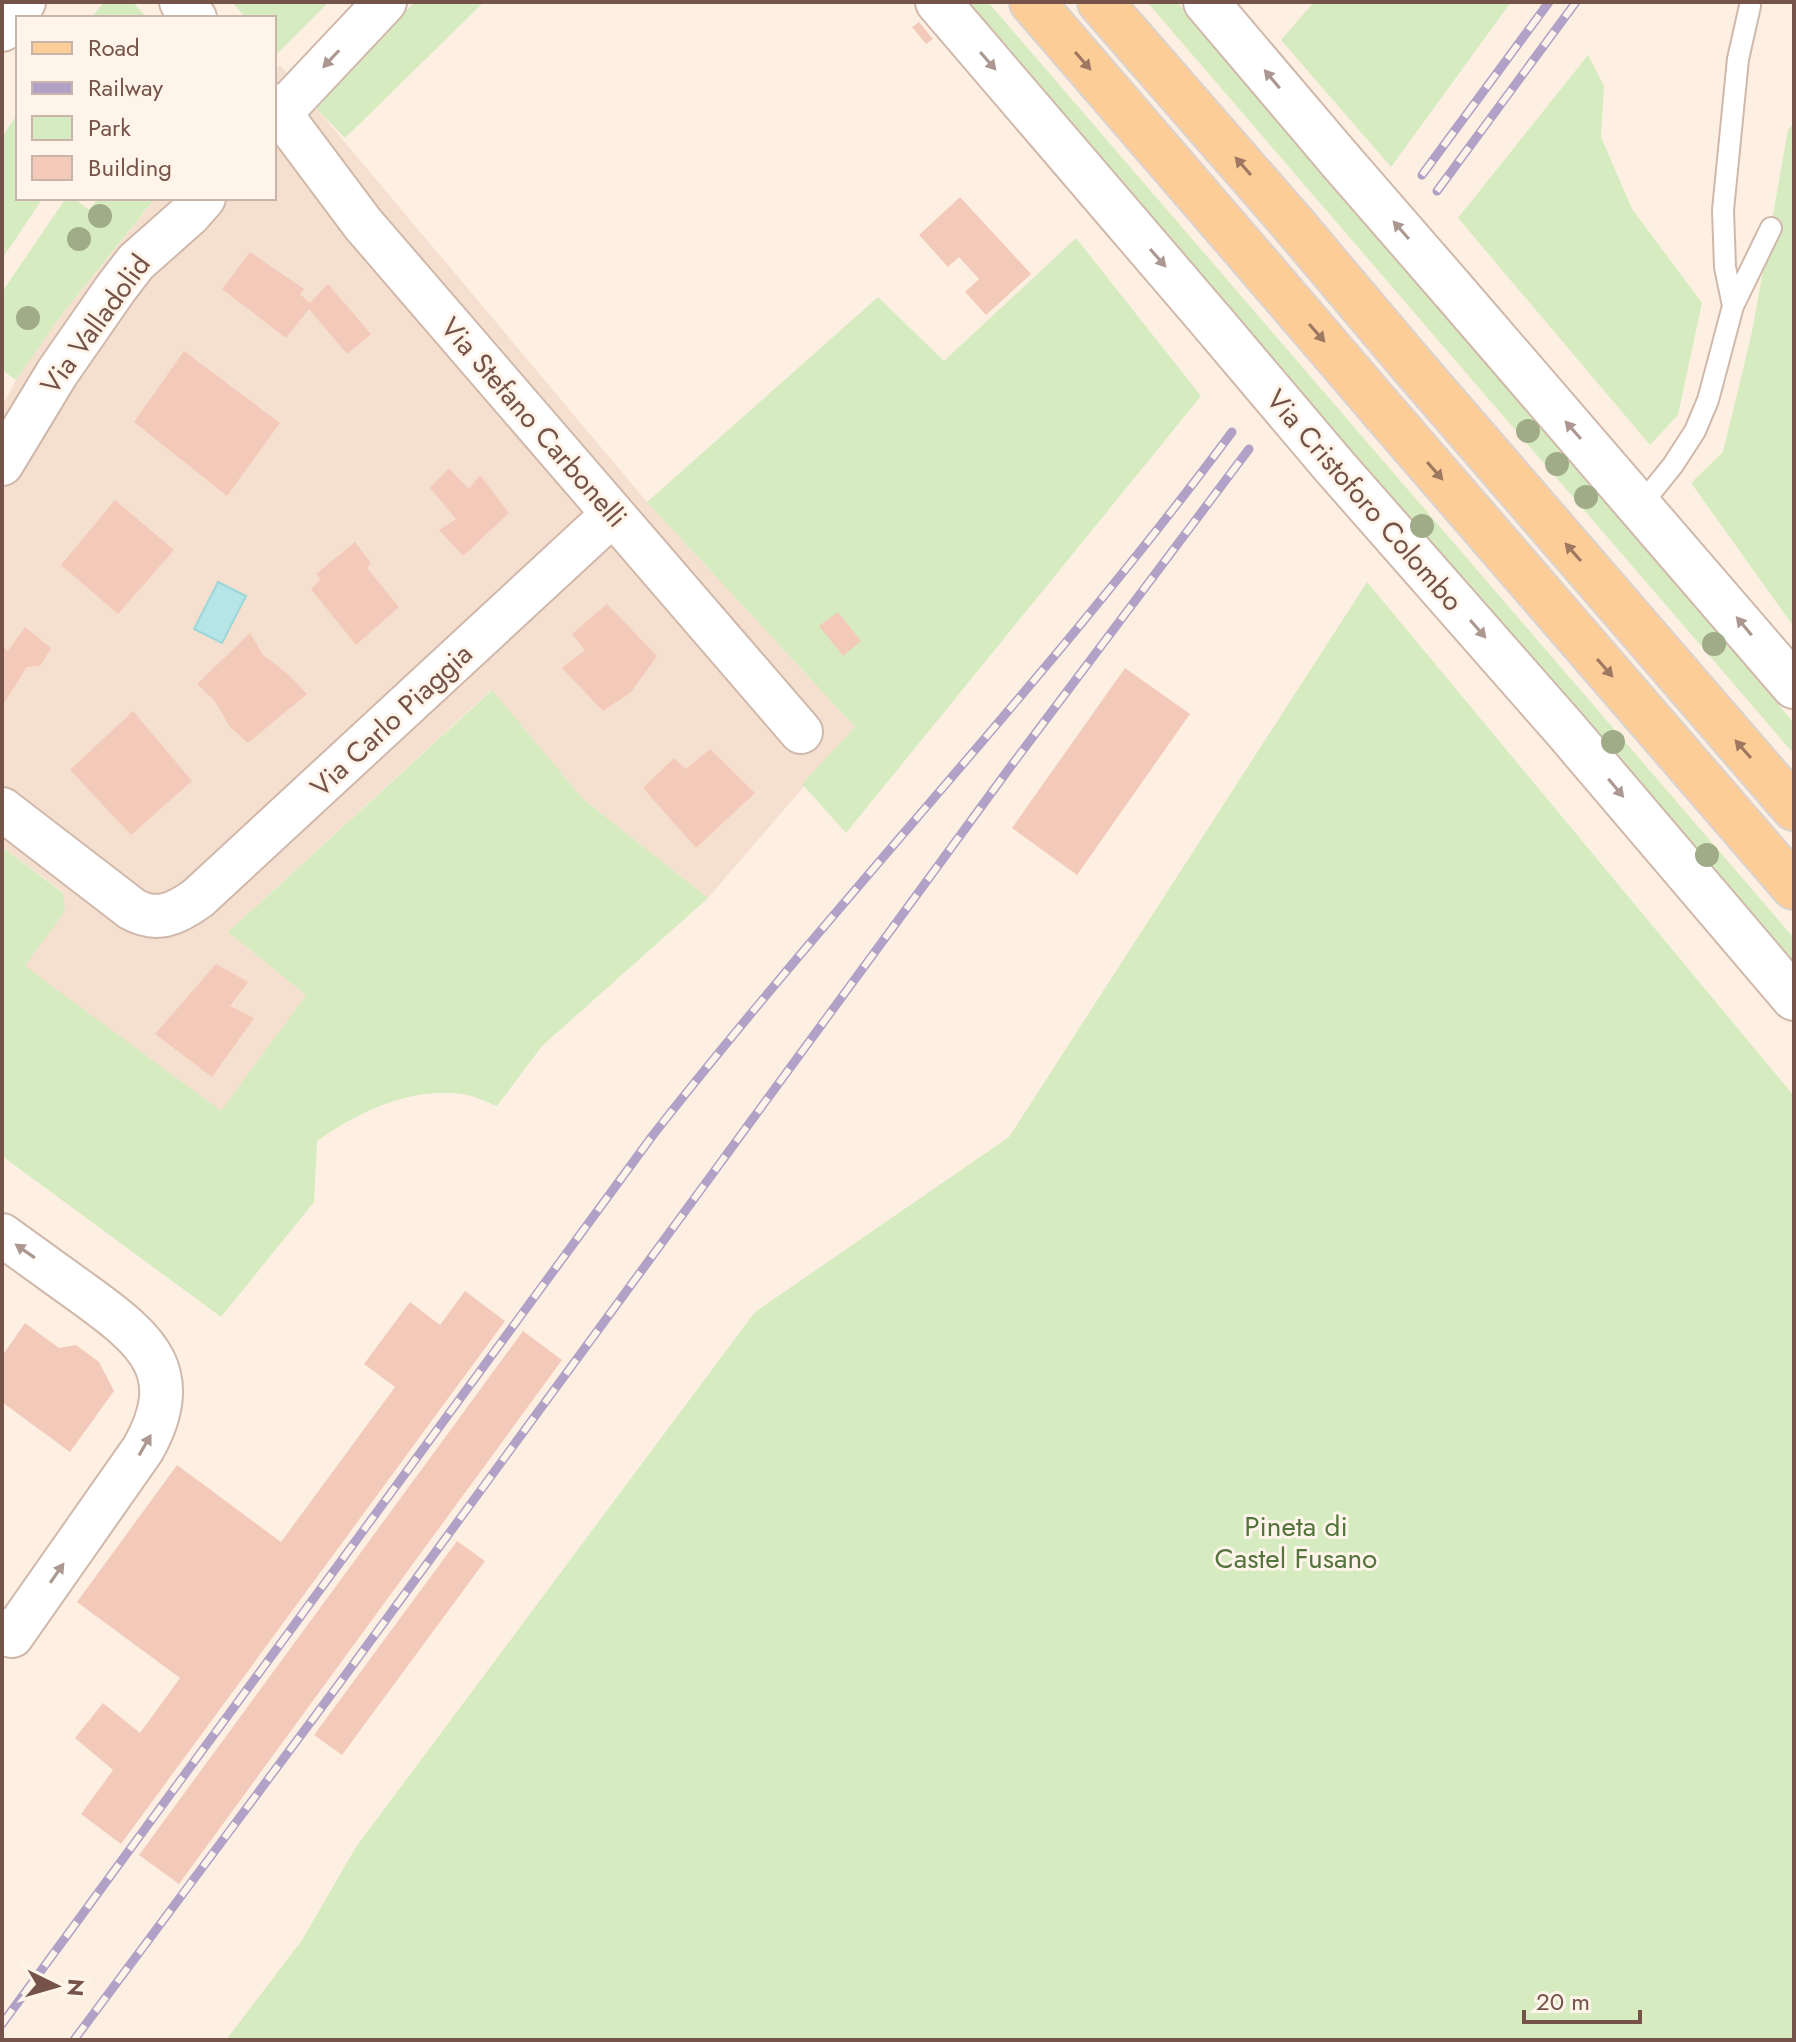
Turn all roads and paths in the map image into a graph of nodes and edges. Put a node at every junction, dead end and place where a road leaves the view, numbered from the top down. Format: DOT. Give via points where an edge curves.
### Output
graph roads {
  1 [pos="23,2"];
  2 [pos="385,2"];
  3 [pos="938,2"];
  4 [pos="1032,2"];
  5 [pos="1100,2"];
  6 [pos="1206,2"];
  7 [pos="1750,6"];
  8 [pos="2,29"];
  9 [pos="276,112"];
  10 [pos="202,200"];
  11 [pos="1771,228"];
  12 [pos="1733,306"];
  13 [pos="2,464"];
  14 [pos="1640,506"];
  15 [pos="613,514"];
  16 [pos="1794,686"];
  17 [pos="801,732"];
  18 [pos="1794,808"];
  19 [pos="2,809"];
  20 [pos="1794,887"];
  21 [pos="1794,998"];
  22 [pos="2,1235"];
  23 [pos="5,1639"];
  1 -- 8 [label="street"];
  2 -- 9 [label="street, one-way"];
  3 -- 21 [label="street, Via Cristoforo Colombo, one-way, bridge"];
  4 -- 20 [label="main road, one-way, bridge"];
  18 -- 5 [label="main road, one-way, bridge"];
  14 -- 6 [label="street, one-way, bridge"];
  7 -- 12 [label="lane" via="1738,59 1723,210"];
  9 -- 15 [label="street, Via Stefano Carbonelli" via="363,224"];
  10 -- 13 [label="street, Via Valladolid" via="116,288"];
  11 -- 12 [label="lane"];
  12 -- 14 [label="lane" via="1695,431"];
  16 -- 14 [label="street, one-way"];
  15 -- 17 [label="street, Via Stefano Carbonelli"];
  15 -- 19 [label="street, Via Carlo Piaggia" via="198,898 164,917 132,909"];
  23 -- 22 [label="street, one-way" via="143,1449 158,1420 160,1383 148,1349 128,1326"];
}
